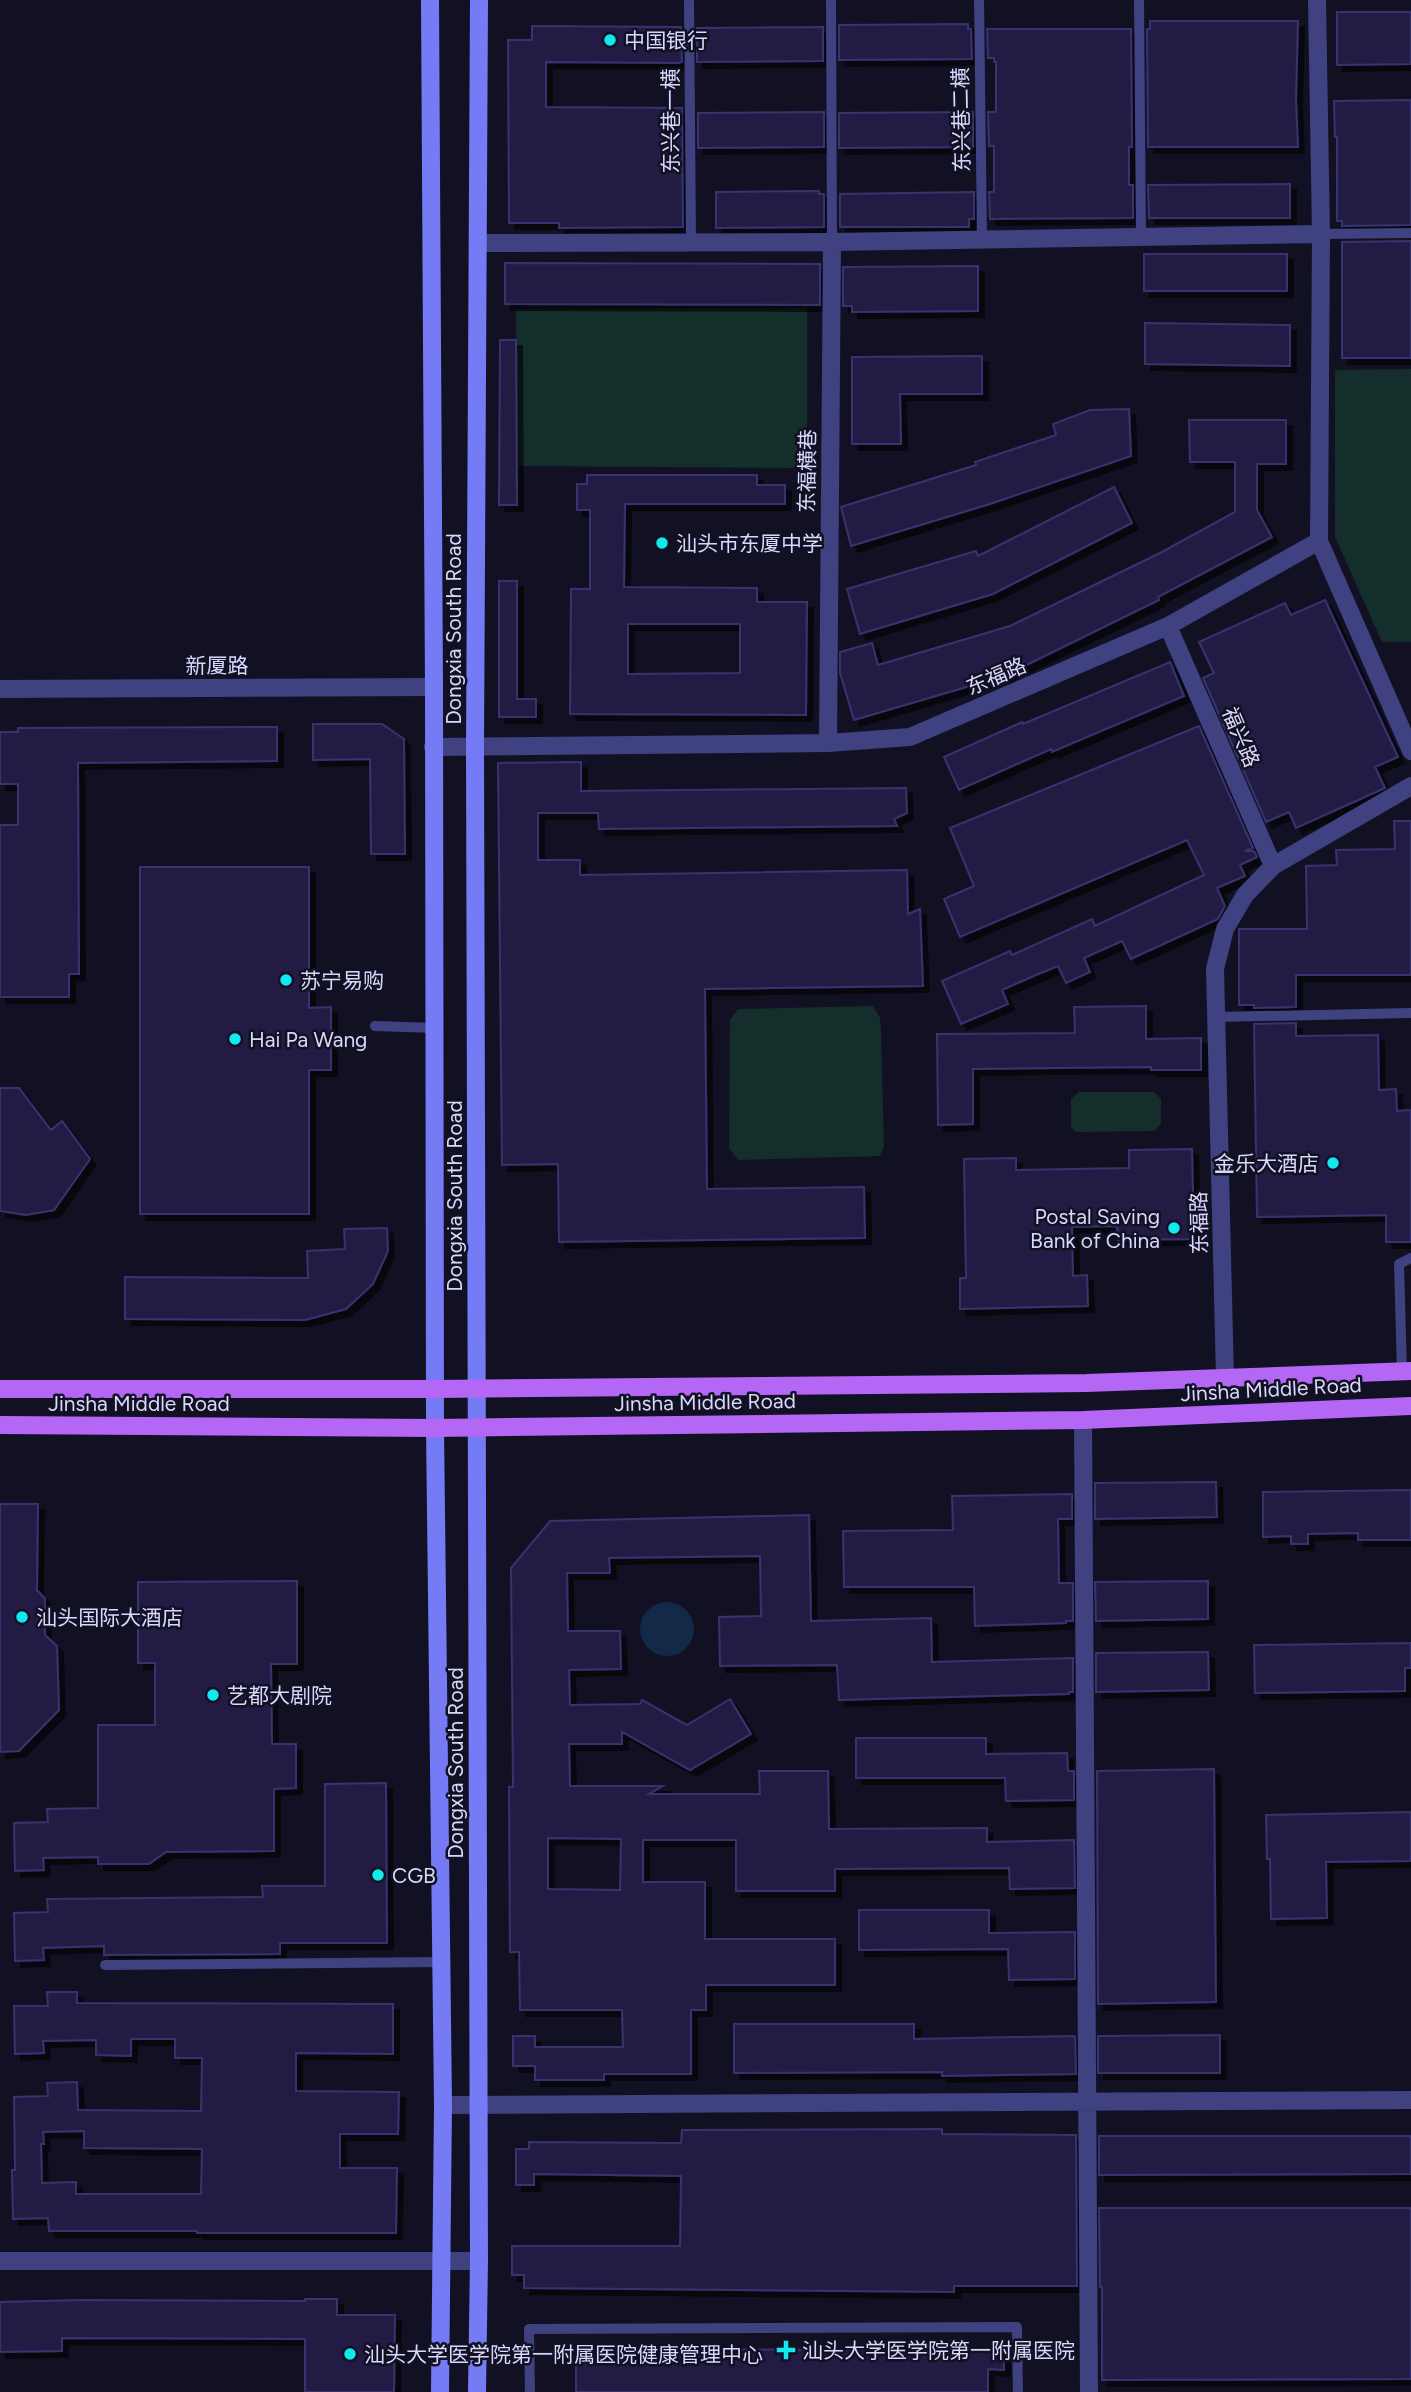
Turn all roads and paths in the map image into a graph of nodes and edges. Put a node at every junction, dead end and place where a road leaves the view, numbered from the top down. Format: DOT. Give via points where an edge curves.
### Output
graph roads {
  1 [pos="430,0"];
  2 [pos="479,0"];
  3 [pos="689,0"];
  4 [pos="831,0"];
  5 [pos="979,0"];
  6 [pos="1139,0"];
  7 [pos="1317,0"];
  8 [pos="1411,233"];
  9 [pos="1321,234"];
  10 [pos="1141,237"];
  11 [pos="982,239"];
  12 [pos="691,242"];
  13 [pos="832,242"];
  14 [pos="479,243"];
  15 [pos="1319,541"];
  16 [pos="1168,626"];
  17 [pos="434,687"];
  18 [pos="0,689"];
  19 [pos="828,743"];
  20 [pos="433,747"];
  21 [pos="475,748"];
  22 [pos="1411,751"];
  23 [pos="1411,786"];
  24 [pos="1273,866"];
  25 [pos="1411,1013"];
  26 [pos="1216,1017"];
  27 [pos="375,1026"];
  28 [pos="435,1028"];
  29 [pos="1411,1258"];
  30 [pos="1406,1371"];
  31 [pos="1225,1378"];
  32 [pos="0,1389"];
  33 [pos="436,1389"];
  34 [pos="477,1389"];
  35 [pos="1411,1406"];
  36 [pos="1083,1420"];
  37 [pos="0,1425"];
  38 [pos="477,1427"];
  39 [pos="435,1428"];
  40 [pos="441,1962"];
  41 [pos="104,1965"];
  42 [pos="1411,2100"];
  43 [pos="1086,2102"];
  44 [pos="443,2105"];
  45 [pos="479,2105"];
  46 [pos="0,2261"];
  47 [pos="479,2261"];
  48 [pos="441,2262"];
  49 [pos="440,2392"];
  50 [pos="477,2392"];
  51 [pos="530,2392"];
  52 [pos="1018,2392"];
  53 [pos="1089,2392"];
  1 -- 17 [label="street, Dongxia South Road"];
  2 -- 14 [label="street, Dongxia South Road"];
  3 -- 12 [label="lane, 东兴巷一横"];
  4 -- 13 [label="lane"];
  5 -- 11 [label="lane, 东兴巷二横"];
  6 -- 10 [label="lane"];
  7 -- 9 [label="street"];
  8 -- 9 [label="lane"];
  9 -- 10 [label="street"];
  9 -- 15 [label="street"];
  10 -- 11 [label="street"];
  11 -- 13 [label="street"];
  12 -- 13 [label="street"];
  12 -- 14 [label="street"];
  13 -- 19 [label="street, 东福横巷"];
  14 -- 21 [label="street, Dongxia South Road"];
  15 -- 16 [label="street, 东福路"];
  15 -- 22 [label="street"];
  16 -- 19 [label="street, 东福路" via="911,737"];
  16 -- 24 [label="street, 福兴路"];
  17 -- 18 [label="street, 新厦路"];
  17 -- 20 [label="street, Dongxia South Road"];
  19 -- 21 [label="street, 东福路"];
  20 -- 21 [label="street, 东福路"];
  20 -- 28 [label="street, Dongxia South Road"];
  21 -- 34 [label="street, Dongxia South Road"];
  23 -- 24 [label="street, 东福路"];
  24 -- 26 [label="street, 东福路" via="1245,895 1225,929 1215,969"];
  25 -- 26 [label="lane"];
  26 -- 31 [label="street, 东福路"];
  27 -- 28 [label="lane"];
  28 -- 33 [label="street, Dongxia South Road"];
  29 -- 30 [label="lane" via="1399,1264"];
  30 -- 31 [label="main road, Jinsha Middle Road"];
  31 -- 34 [label="main road, Jinsha Middle Road"];
  32 -- 33 [label="main road, Jinsha Middle Road"];
  33 -- 34 [label="main road, Jinsha Middle Road"];
  33 -- 39 [label="street, Dongxia South Road"];
  34 -- 38 [label="street, Dongxia South Road"];
  35 -- 36 [label="main road, Jinsha Middle Road"];
  36 -- 38 [label="main road, Jinsha Middle Road"];
  36 -- 43 [label="street"];
  37 -- 39 [label="main road, Jinsha Middle Road"];
  38 -- 39 [label="main road, Jinsha Middle Road"];
  38 -- 45 [label="street, Dongxia South Road"];
  39 -- 40 [label="street, Dongxia South Road"];
  40 -- 41 [label="lane"];
  40 -- 44 [label="street, Dongxia South Road"];
  42 -- 43 [label="street"];
  43 -- 45 [label="street"];
  43 -- 53 [label="street"];
  44 -- 45 [label="street"];
  44 -- 48 [label="street, Dongxia South Road"];
  45 -- 47 [label="street, Dongxia South Road"];
  46 -- 48 [label="street"];
  47 -- 48 [label="street"];
  47 -- 50 [label="street, Dongxia South Road"];
  48 -- 49 [label="street, Dongxia South Road"];
  51 -- 52 [label="lane" via="529,2329 989,2327 1017,2327"];
}
